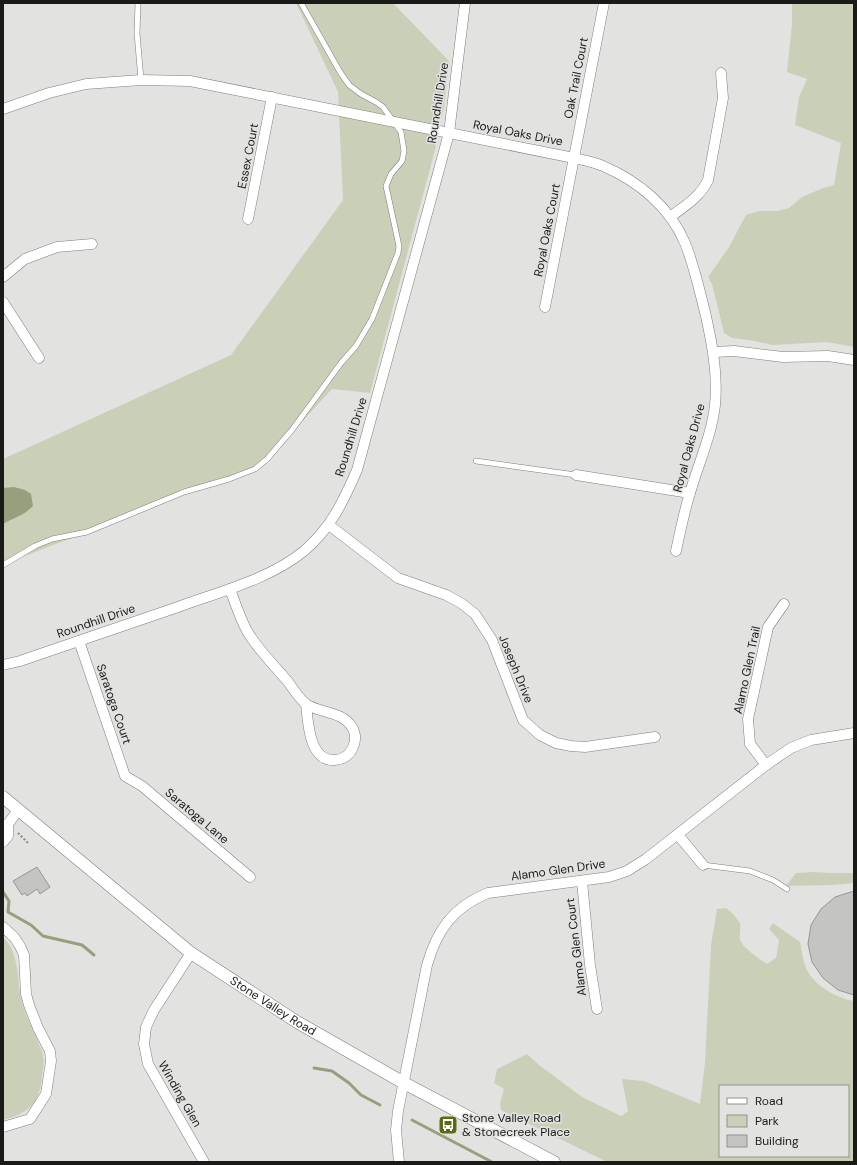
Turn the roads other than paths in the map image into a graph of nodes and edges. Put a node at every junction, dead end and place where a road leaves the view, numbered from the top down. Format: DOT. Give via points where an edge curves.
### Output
graph roads {
  1 [pos="138,3"];
  2 [pos="301,3"];
  3 [pos="464,3"];
  4 [pos="604,3"];
  5 [pos="721,74"];
  6 [pos="141,80"];
  7 [pos="272,97"];
  8 [pos="3,109"];
  9 [pos="393,122"];
  10 [pos="449,133"];
  11 [pos="574,158"];
  12 [pos="670,217"];
  13 [pos="248,219"];
  14 [pos="92,244"];
  15 [pos="3,277"];
  16 [pos="3,302"];
  17 [pos="545,308"];
  18 [pos="714,352"];
  19 [pos="39,358"];
  20 [pos="854,360"];
  21 [pos="476,461"];
  22 [pos="576,475"];
  23 [pos="690,493"];
  24 [pos="329,525"];
  25 [pos="676,552"];
  26 [pos="3,565"];
  27 [pos="230,589"];
  28 [pos="784,604"];
  29 [pos="79,640"];
  30 [pos="3,665"];
  31 [pos="306,704"];
  32 [pos="854,733"];
  33 [pos="655,737"];
  34 [pos="766,765"];
  35 [pos="125,776"];
  36 [pos="3,798"];
  37 [pos="18,810"];
  38 [pos="6,825"];
  39 [pos="678,835"];
  40 [pos="3,842"];
  41 [pos="703,865"];
  42 [pos="250,878"];
  43 [pos="582,881"];
  44 [pos="787,889"];
  45 [pos="3,927"];
  46 [pos="191,953"];
  47 [pos="597,1009"];
  48 [pos="404,1083"];
  49 [pos="3,1127"];
  50 [pos="204,1162"];
  51 [pos="399,1162"];
  52 [pos="554,1162"];
  1 -- 6 [label="lane"];
  2 -- 9 [label="lane" via="349,85 383,107"];
  3 -- 10 [label="street, Roundhill Drive"];
  4 -- 11 [label="street, Oak Trail Court"];
  5 -- 12 [label="street" via="723,98 708,180 698,195"];
  6 -- 7 [label="street, Royal Oaks Drive" via="190,81"];
  6 -- 8 [label="street, Royal Oaks Drive" via="86,84"];
  7 -- 9 [label="street, Royal Oaks Drive"];
  7 -- 13 [label="street, Essex Court"];
  9 -- 10 [label="street, Royal Oaks Drive"];
  9 -- 26 [label="lane" via="401,132 404,151 402,161 390,174 386,186 399,246 398,253 379,303 356,346 267,459 255,469 184,492 87,532 52,539"];
  10 -- 11 [label="street, Royal Oaks Drive"];
  10 -- 24 [label="street, Roundhill Drive" via="357,470 345,498"];
  11 -- 12 [label="street, Royal Oaks Drive" via="602,166 634,182 654,198"];
  11 -- 17 [label="street, Royal Oaks Court"];
  12 -- 18 [label="street, Royal Oaks Drive" via="690,256"];
  14 -- 15 [label="street" via="57,246 25,259"];
  16 -- 19 [label="street"];
  18 -- 20 [label="street" via="734,351 783,357 828,356"];
  18 -- 23 [label="street, Royal Oaks Drive" via="715,407"];
  21 -- 22 [label="lane"];
  22 -- 23 [label="street"];
  23 -- 25 [label="street, Royal Oaks Drive"];
  24 -- 27 [label="street, Roundhill Drive" via="294,559"];
  24 -- 33 [label="street, Joseph Drive" via="398,578 446,595 474,614 492,640 523,720 540,735 556,743 585,747"];
  27 -- 29 [label="street, Roundhill Drive"];
  27 -- 31 [label="street" via="247,630 258,647"];
  28 -- 34 [label="street, Alamo Glen Trail" via="768,627 748,719 750,744"];
  29 -- 30 [label="street, Roundhill Drive"];
  29 -- 35 [label="street, Saratoga Court"];
  31 -- 31 [label="street" via="335,714 349,723 355,740 353,748 346,756 330,760 316,751"];
  32 -- 34 [label="street, Alamo Glen Drive" via="811,740 791,748"];
  34 -- 39 [label="street, Alamo Glen Drive"];
  35 -- 42 [label="street, Saratoga Lane" via="142,786"];
  36 -- 37 [label="street, Stone Valley Road"];
  37 -- 38 [label="street"];
  37 -- 46 [label="street, Stone Valley Road"];
  38 -- 40 [label="street" via="8,836"];
  39 -- 41 [label="street"];
  39 -- 43 [label="street, Alamo Glen Drive" via="627,871"];
  41 -- 44 [label="lane" via="754,872"];
  43 -- 47 [label="street, Alamo Glen Court"];
  43 -- 48 [label="street, Alamo Glen Drive" via="488,893 467,903 453,915 441,929 432,946"];
  45 -- 49 [label="street" via="14,937 24,955 26,994 38,1028 50,1051 51,1061 46,1094 30,1119"];
  46 -- 48 [label="street, Stone Valley Road" via="297,1022"];
  46 -- 50 [label="street, Winding Glen" via="154,1010 146,1027 144,1044 148,1064"];
  48 -- 51 [label="street, Alamo Glen Drive" via="396,1130"];
  48 -- 52 [label="street, Stone Valley Road"];
}
